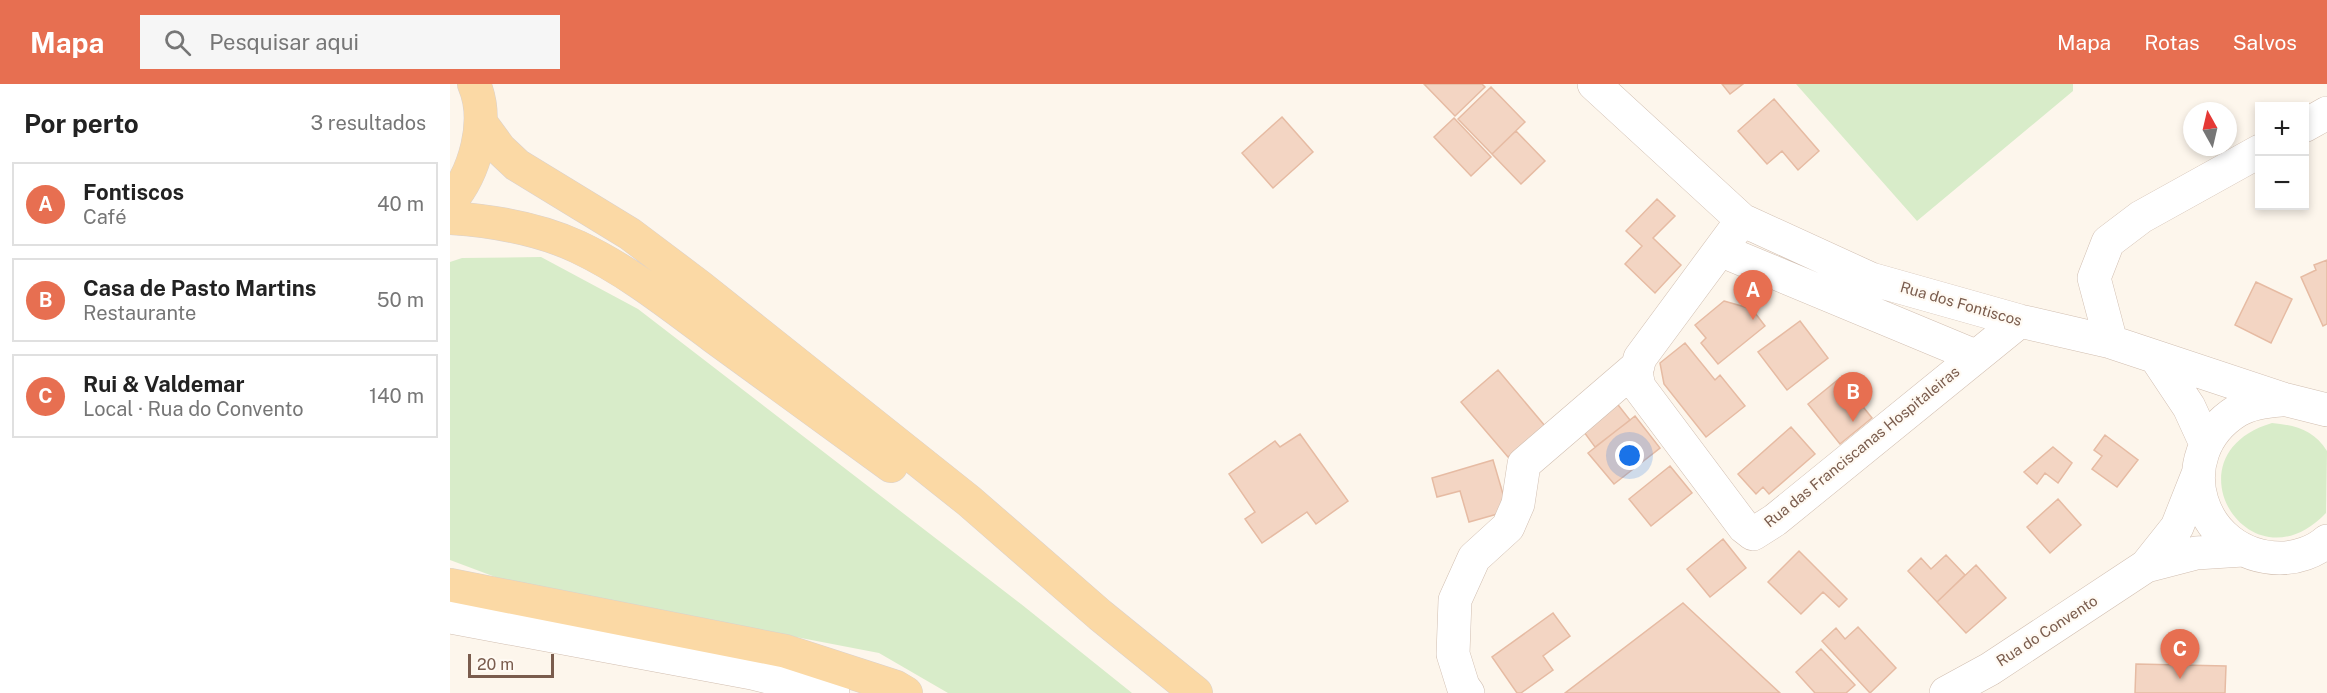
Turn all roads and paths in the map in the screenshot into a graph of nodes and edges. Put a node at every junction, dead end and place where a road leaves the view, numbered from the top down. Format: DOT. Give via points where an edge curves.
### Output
graph roads {
  1 [pos="474,84"];
  2 [pos="1594,84"];
  3 [pos="2327,113"];
  4 [pos="481,123"];
  5 [pos="2309,123"];
  6 [pos="2255,153"];
  7 [pos="450,202"];
  8 [pos="450,218"];
  9 [pos="1742,220"];
  10 [pos="1720,250"];
  11 [pos="2020,321"];
  12 [pos="2111,342"];
  13 [pos="1975,357"];
  14 [pos="2157,359"];
  15 [pos="1638,366"];
  16 [pos="2312,408"];
  17 [pos="2202,459"];
  18 [pos="2243,550"];
  19 [pos="2319,553"];
  20 [pos="2146,566"];
  21 [pos="450,585"];
  22 [pos="1100,615"];
  23 [pos="450,617"];
  24 [pos="833,693"];
  25 [pos="906,693"];
  26 [pos="1196,693"];
  27 [pos="1468,693"];
  28 [pos="1946,693"];
  1 -- 4 [label="main road"];
  2 -- 9 [label="street, Rua dos Fontiscos"];
  3 -- 5 [label="street"];
  4 -- 7 [label="main road" via="476,158"];
  4 -- 22 [label="main road" via="517,165 630,234 699,286 969,501"];
  6 -- 12 [label="street" via="2141,217 2108,242 2094,278"];
  8 -- 22 [label="main road" via="487,220 533,230 577,247 613,267 656,294"];
  9 -- 10 [label="street"];
  9 -- 11 [label="street, Rua dos Fontiscos" via="1871,279"];
  10 -- 13 [label="street"];
  10 -- 15 [label="street"];
  11 -- 12 [label="street, Rua dos Fontiscos"];
  11 -- 13 [label="street, Rua das Franciscanas Hospitaleiras"];
  12 -- 14 [label="street, Rua dos Fontiscos"];
  13 -- 15 [label="street, Rua das Franciscanas Hospitaleiras" via="1753,534 1639,387"];
  14 -- 16 [label="street, Rua dos Fontiscos"];
  14 -- 17 [label="street" via="2189,407"];
  15 -- 27 [label="street" via="1524,464 1518,504 1508,527 1474,558 1455,600 1454,654"];
  16 -- 17 [label="street, Rua do Convento" via="2259,402 2238,410 2219,425"];
  17 -- 18 [label="street" via="2200,498 2209,519 2224,537"];
  17 -- 20 [label="street, Rua do Convento" via="2177,527"];
  18 -- 19 [label="street" via="2263,557 2284,558"];
  18 -- 20 [label="street, Rua do Convento" via="2196,553"];
  20 -- 28 [label="street, Rua do Convento" via="1990,669"];
  21 -- 25 [label="main road" via="786,651"];
  22 -- 26 [label="main road"];
  23 -- 24 [label="street" via="752,673"];
}
